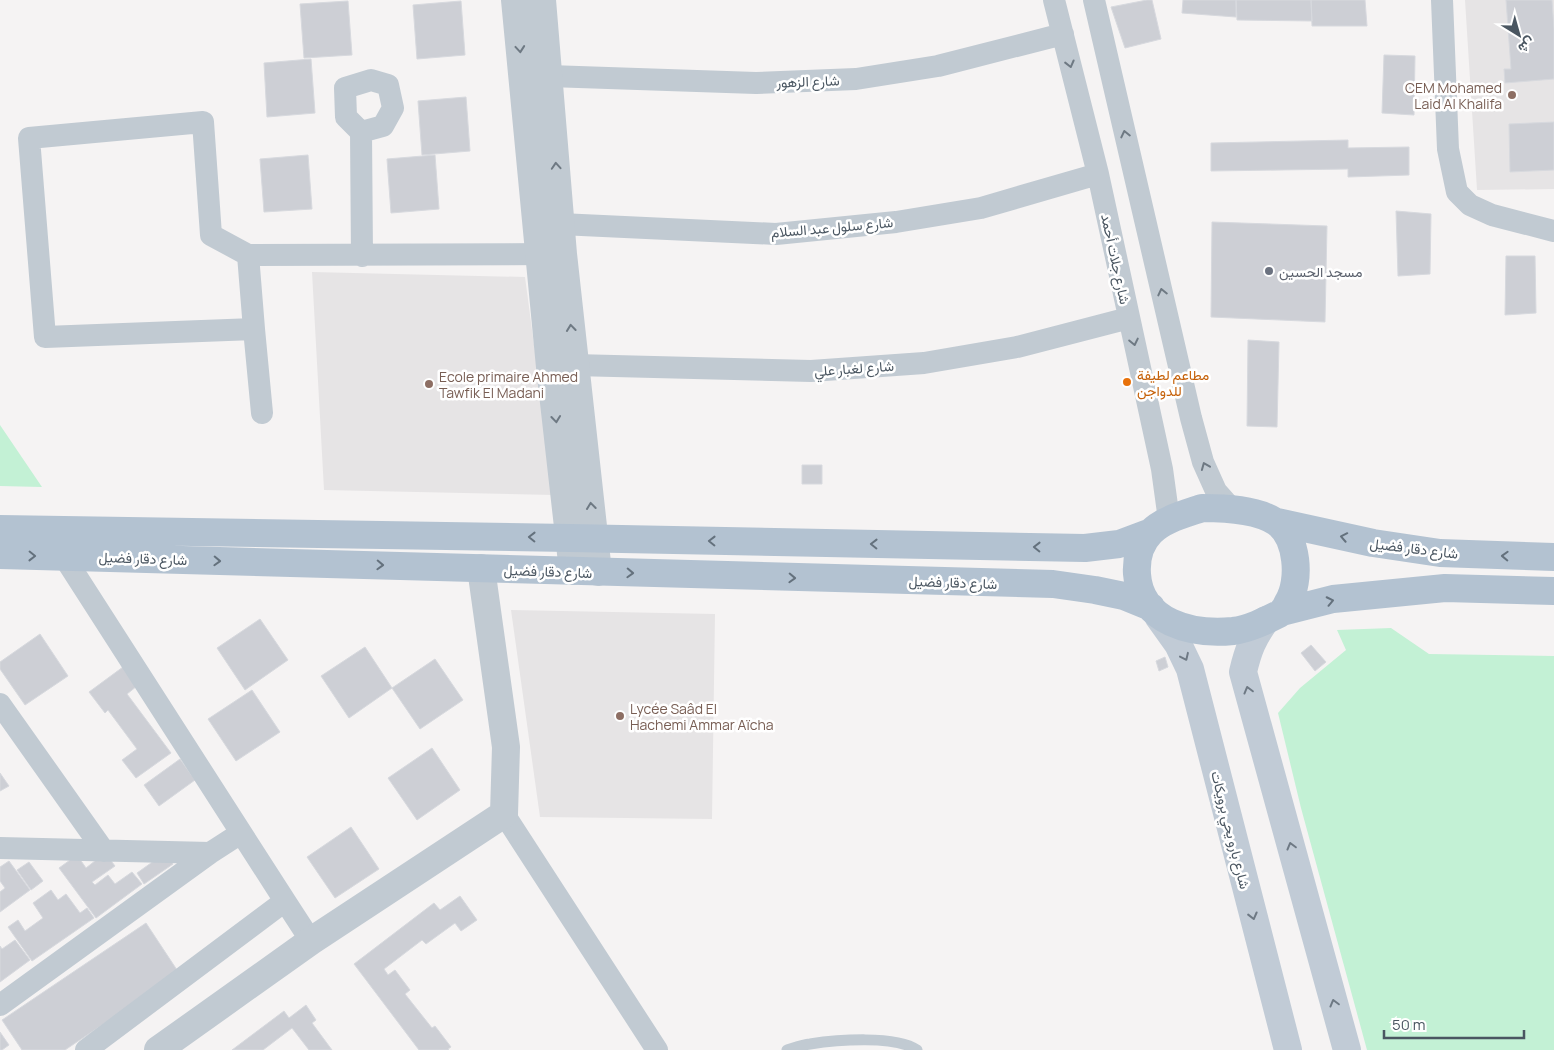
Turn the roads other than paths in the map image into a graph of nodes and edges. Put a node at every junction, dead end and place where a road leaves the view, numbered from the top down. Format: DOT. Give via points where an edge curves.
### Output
graph roads {
  1 [pos="515,0"];
  2 [pos="542,0"];
  3 [pos="1054,0"];
  4 [pos="1094,0"];
  5 [pos="1442,0"];
  6 [pos="1063,34"];
  7 [pos="549,76"];
  8 [pos="361,132"];
  9 [pos="1098,174"];
  10 [pos="560,224"];
  11 [pos="1554,231"];
  12 [pos="551,254"];
  13 [pos="248,255"];
  14 [pos="362,256"];
  15 [pos="1129,318"];
  16 [pos="254,329"];
  17 [pos="574,365"];
  18 [pos="262,413"];
  19 [pos="1231,508"];
  20 [pos="1276,522"];
  21 [pos="1160,526"];
  22 [pos="0,529"];
  23 [pos="47,531"];
  24 [pos="582,538"];
  25 [pos="0,555"];
  26 [pos="64,556"];
  27 [pos="1554,557"];
  28 [pos="481,568"];
  29 [pos="586,572"];
  30 [pos="1554,591"];
  31 [pos="1154,612"];
  32 [pos="1274,616"];
  33 [pos="0,704"];
  34 [pos="504,814"];
  35 [pos="241,833"];
  36 [pos="0,848"];
  37 [pos="104,850"];
  38 [pos="210,852"];
  39 [pos="285,901"];
  40 [pos="311,941"];
  41 [pos="0,1005"];
  42 [pos="86,1050"];
  43 [pos="158,1050"];
  44 [pos="657,1050"];
  45 [pos="787,1050"];
  46 [pos="917,1050"];
  47 [pos="1288,1050"];
  48 [pos="1347,1050"];
  1 -- 12 [label="street, one-way"];
  2 -- 7 [label="street"];
  3 -- 6 [label="street, شارع جلات أحمد"];
  19 -- 4 [label="street, one-way" via="1216,491 1193,427"];
  5 -- 11 [label="street" via="1448,149 1458,192 1470,206 1492,215"];
  6 -- 7 [label="street, شارع الزهور" via="938,66 856,79 756,83"];
  6 -- 9 [label="street, شارع جلات أحمد, one-way"];
  10 -- 7 [label="street, one-way"];
  8 -- 14 [label="street"];
  9 -- 10 [label="street, شارع سلول عبد السلام" via="981,208 896,222 776,234"];
  9 -- 15 [label="street, شارع جلات أحمد"];
  10 -- 12 [label="street"];
  12 -- 14 [label="street"];
  17 -- 12 [label="street, one-way"];
  12 -- 24 [label="street, one-way"];
  13 -- 14 [label="street"];
  13 -- 16 [label="street"];
  13 -- 16 [label="street" via="211,235 202,122 29,138 45,337"];
  15 -- 17 [label="street, شارع لغبار علي" via="1017,347 924,363 810,371"];
  15 -- 21 [label="street, شارع جلات أحمد, one-way" via="1162,470"];
  16 -- 18 [label="street"];
  24 -- 17 [label="street, one-way"];
  19 -- 20 [label="main road"];
  19 -- 21 [label="main road" via="1202,508"];
  27 -- 20 [label="main road, شارع دقار فضيل, one-way" via="1440,553 1373,543"];
  20 -- 32 [label="main road" via="1290,538 1296,576 1293,594"];
  21 -- 24 [label="main road, شارع دقار فضيل, one-way" via="1118,544 1085,548"];
  21 -- 31 [label="main road" via="1142,546 1136,561 1137,580"];
  22 -- 23 [label="main road, شارع دقار فضيل"];
  24 -- 23 [label="main road, شارع دقار فضيل, one-way"];
  23 -- 26 [label="street"];
  24 -- 29 [label="street"];
  25 -- 26 [label="main road, شارع دقار فضيل, one-way"];
  26 -- 28 [label="main road, شارع دقار فضيل, one-way"];
  26 -- 35 [label="street"];
  28 -- 29 [label="main road, شارع دقار فضيل"];
  28 -- 34 [label="street" via="506,747"];
  29 -- 31 [label="main road, شارع دقار فضيل, one-way" via="1053,584 1124,596"];
  32 -- 30 [label="main road, one-way" via="1333,599 1445,588"];
  31 -- 32 [label="main road" via="1187,629 1211,632 1235,630"];
  31 -- 47 [label="main road, شارع بارو يحي برويكات, one-way" via="1178,644 1190,669"];
  48 -- 32 [label="main road, one-way" via="1243,672 1250,645"];
  33 -- 37 [label="street"];
  34 -- 40 [label="street"];
  34 -- 44 [label="street"];
  35 -- 38 [label="street"];
  35 -- 39 [label="street"];
  36 -- 37 [label="street"];
  37 -- 38 [label="street"];
  38 -- 41 [label="street"];
  39 -- 40 [label="street"];
  39 -- 42 [label="street"];
  40 -- 43 [label="street"];
  45 -- 46 [label="lane" via="808,1044 867,1040 897,1042"];
}
